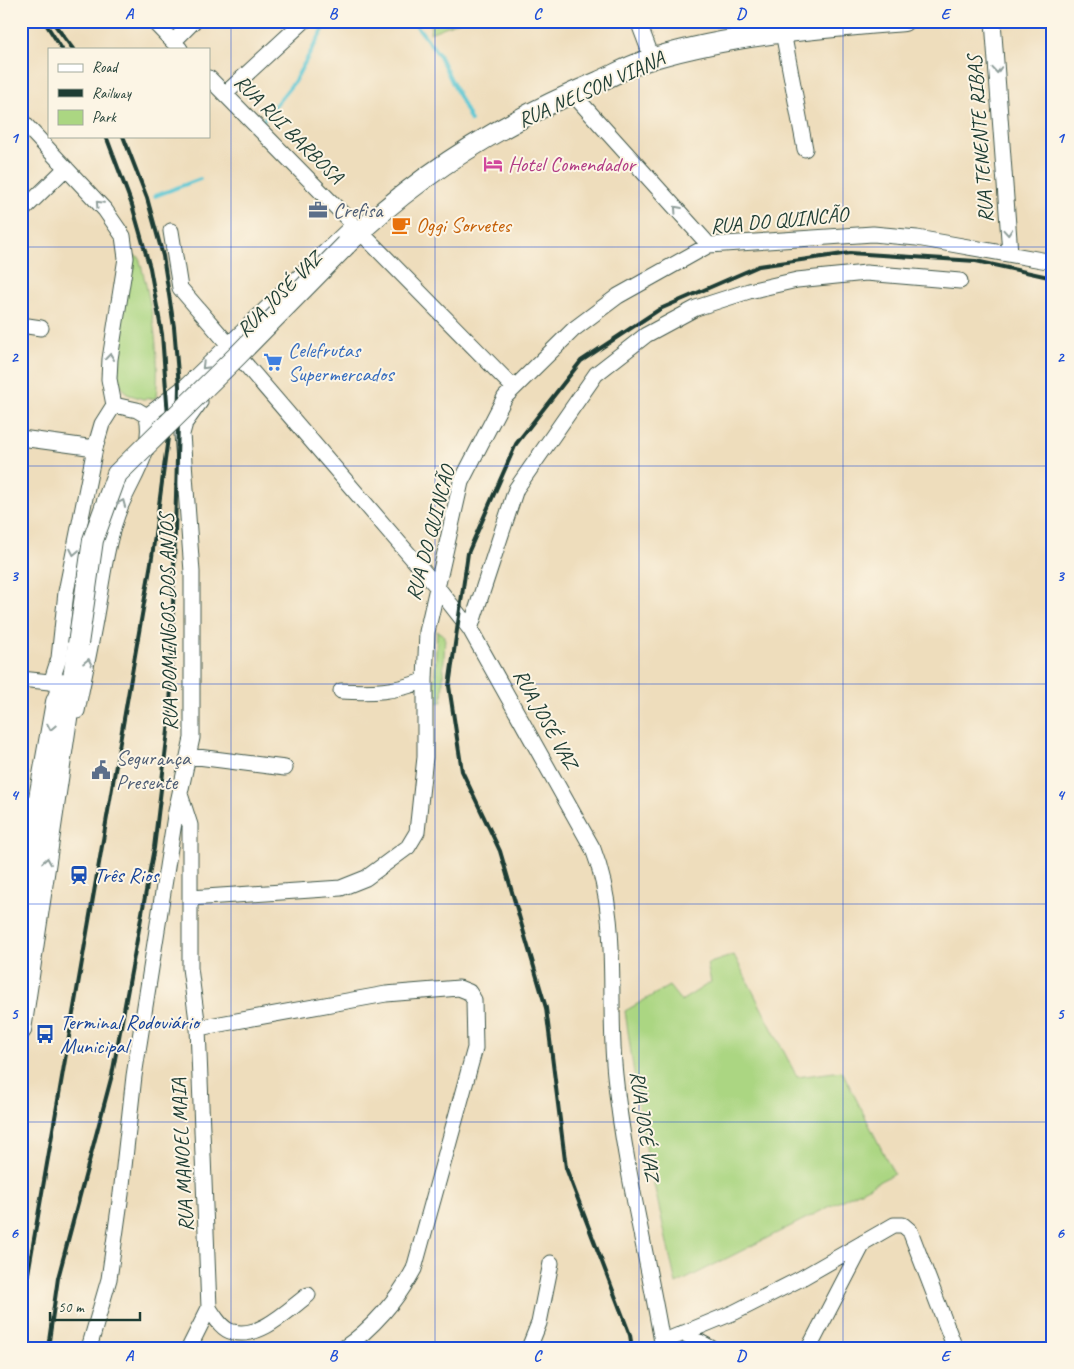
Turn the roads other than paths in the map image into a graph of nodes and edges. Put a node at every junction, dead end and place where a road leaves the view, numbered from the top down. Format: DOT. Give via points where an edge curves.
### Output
graph roads {
  1 [pos="153,21"];
  2 [pos="194,21"];
  3 [pos="304,21"];
  4 [pos="638,21"];
  5 [pos="904,21"];
  6 [pos="993,21"];
  7 [pos="831,24"];
  8 [pos="783,32"];
  9 [pos="176,45"];
  10 [pos="652,58"];
  11 [pos="210,79"];
  12 [pos="572,93"];
  13 [pos="225,94"];
  14 [pos="21,120"];
  15 [pos="805,149"];
  16 [pos="66,168"];
  17 [pos="21,212"];
  18 [pos="361,230"];
  19 [pos="171,231"];
  20 [pos="709,245"];
  21 [pos="1010,253"];
  22 [pos="1053,262"];
  23 [pos="960,281"];
  24 [pos="21,325"];
  25 [pos="41,328"];
  26 [pos="228,344"];
  27 [pos="243,360"];
  28 [pos="514,388"];
  29 [pos="114,405"];
  30 [pos="147,416"];
  31 [pos="182,434"];
  32 [pos="21,438"];
  33 [pos="95,448"];
  34 [pos="437,587"];
  35 [pos="470,629"];
  36 [pos="63,677"];
  37 [pos="21,679"];
  38 [pos="424,680"];
  39 [pos="341,691"];
  40 [pos="190,756"];
  41 [pos="285,768"];
  42 [pos="180,792"];
  43 [pos="57,794"];
  44 [pos="41,898"];
  45 [pos="190,898"];
  46 [pos="21,899"];
  47 [pos="21,911"];
  48 [pos="27,947"];
  49 [pos="198,1028"];
  50 [pos="21,1030"];
  51 [pos="864,1242"];
  52 [pos="551,1263"];
  53 [pos="308,1295"];
  54 [pos="209,1308"];
  55 [pos="683,1333"];
  56 [pos="663,1345"];
  57 [pos="89,1348"];
  58 [pos="189,1348"];
  59 [pos="344,1348"];
  60 [pos="529,1348"];
  61 [pos="711,1348"];
  62 [pos="809,1348"];
  63 [pos="956,1348"];
  1 -- 9 [label="street"];
  2 -- 9 [label="street"];
  3 -- 13 [label="street"];
  4 -- 10 [label="street"];
  5 -- 7 [label="main road, RUA NELSON VIANA"];
  6 -- 21 [label="street, RUA TENENTE RIBAS, one-way"];
  7 -- 8 [label="main road, RUA NELSON VIANA"];
  8 -- 10 [label="main road, RUA NELSON VIANA" via="755,35"];
  8 -- 15 [label="street"];
  10 -- 12 [label="main road, RUA NELSON VIANA"];
  11 -- 13 [label="street, RUA RUI BARBOSA"];
  12 -- 18 [label="main road, RUA NELSON VIANA" via="475,143 400,196"];
  20 -- 12 [label="street, one-way"];
  13 -- 18 [label="street, RUA RUI BARBOSA"];
  14 -- 16 [label="street"];
  16 -- 17 [label="street"];
  29 -- 16 [label="street, one-way" via="109,379 126,258 123,236 106,210"];
  18 -- 26 [label="street"];
  18 -- 27 [label="street, RUA JOSÉ VAZ"];
  18 -- 28 [label="street, RUA RUI BARBOSA"];
  18 -- 36 [label="main road, RUA NELSON VIANA, bridge" via="117,474 93,540 78,644"];
  19 -- 26 [label="street" via="180,288"];
  20 -- 21 [label="street, RUA DO QUINCÃO" via="873,234"];
  20 -- 28 [label="street, RUA DO QUINCÃO" via="618,296 574,329"];
  21 -- 22 [label="street, RUA DO QUINCÃO"];
  23 -- 35 [label="street" via="866,273 797,280 749,290 696,308 646,335 596,374 516,489"];
  24 -- 25 [label="street"];
  26 -- 27 [label="street"];
  26 -- 30 [label="street, one-way" via="187,385"];
  27 -- 31 [label="street" via="202,400 185,423"];
  27 -- 34 [label="street, RUA JOSÉ VAZ"];
  28 -- 34 [label="street, RUA DO QUINCÃO" via="505,396 462,482"];
  29 -- 30 [label="street"];
  29 -- 33 [label="street" via="102,424"];
  30 -- 31 [label="street"];
  43 -- 30 [label="street, one-way" via="89,656 107,550 120,508 144,458 150,432"];
  31 -- 40 [label="street, RUA DOMINGOS DOS ANJOS" via="192,572"];
  32 -- 33 [label="street"];
  33 -- 36 [label="street, one-way" via="66,592 59,658"];
  34 -- 35 [label="street, RUA JOSÉ VAZ"];
  34 -- 38 [label="street, RUA DO QUINCÃO" via="427,632"];
  35 -- 56 [label="street, RUA JOSÉ VAZ" via="577,818 603,874 610,908 615,1074 627,1164"];
  36 -- 37 [label="street"];
  36 -- 43 [label="main road"];
  36 -- 46 [label="main road, one-way"];
  38 -- 39 [label="street" via="392,691"];
  38 -- 45 [label="street, RUA DO QUINCÃO" via="426,757 416,832 408,847 366,878 340,888"];
  40 -- 41 [label="street"];
  40 -- 42 [label="street, RUA DOMINGOS DOS ANJOS"];
  42 -- 45 [label="street, RUA MANOEL MAIA" via="190,825"];
  42 -- 57 [label="street, RUA DOMINGOS DOS ANJOS" via="134,1076 109,1278"];
  44 -- 43 [label="main road, one-way"];
  44 -- 47 [label="street"];
  44 -- 48 [label="main road"];
  45 -- 49 [label="street, RUA MANOEL MAIA" via="190,968"];
  48 -- 50 [label="main road"];
  49 -- 54 [label="street, RUA MANOEL MAIA"];
  49 -- 59 [label="street" via="386,994 459,988 469,992 474,1000 475,1048 414,1269 402,1291"];
  51 -- 55 [label="street" via="735,1312"];
  51 -- 62 [label="street"];
  51 -- 63 [label="street" via="894,1225 904,1225 910,1231"];
  52 -- 60 [label="street" via="539,1323"];
  53 -- 54 [label="street" via="272,1322 252,1331 232,1332 218,1322"];
  54 -- 58 [label="street"];
  55 -- 56 [label="street"];
  55 -- 61 [label="street"];
}
